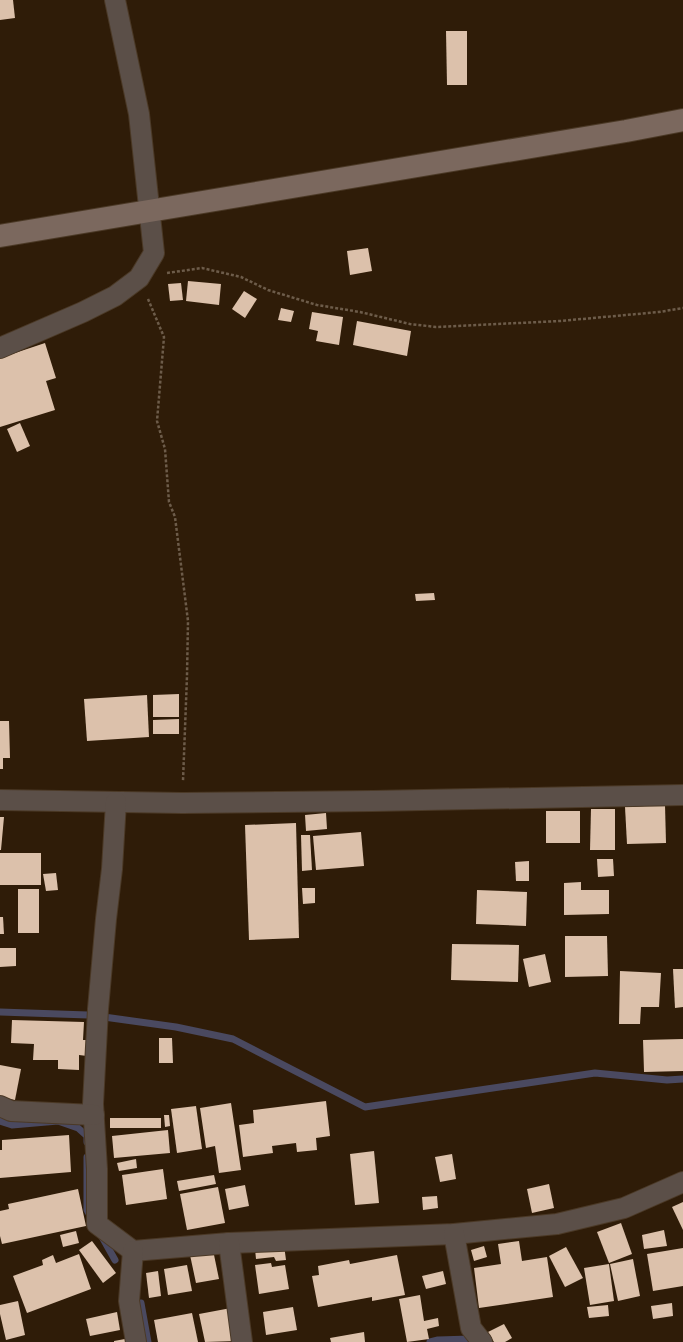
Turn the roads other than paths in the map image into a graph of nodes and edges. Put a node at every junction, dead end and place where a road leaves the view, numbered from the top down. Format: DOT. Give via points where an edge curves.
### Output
graph roads {
  1 [pos="115,0"];
  2 [pos="683,120"];
  3 [pos="150,210"];
  4 [pos="0,236"];
  5 [pos="0,348"];
  6 [pos="683,795"];
  7 [pos="0,800"];
  8 [pos="116,802"];
  9 [pos="0,1106"];
  10 [pos="94,1115"];
  11 [pos="683,1182"];
  12 [pos="454,1234"];
  13 [pos="229,1243"];
  14 [pos="133,1252"];
  15 [pos="136,1342"];
  16 [pos="242,1342"];
  17 [pos="482,1342"];
  1 -- 3 [label="street" via="139,114"];
  2 -- 3 [label="street"];
  3 -- 4 [label="street"];
  3 -- 5 [label="street" via="154,253 139,278 115,296"];
  6 -- 8 [label="street" via="373,801"];
  7 -- 8 [label="street"];
  8 -- 10 [label="street" via="98,1009"];
  9 -- 10 [label="street" via="11,1111"];
  10 -- 14 [label="street" via="97,1224"];
  11 -- 12 [label="street" via="624,1208 557,1224"];
  12 -- 13 [label="street"];
  12 -- 17 [label="street" via="471,1328"];
  13 -- 14 [label="street"];
  13 -- 16 [label="street"];
  14 -- 15 [label="street" via="130,1301"];
}
